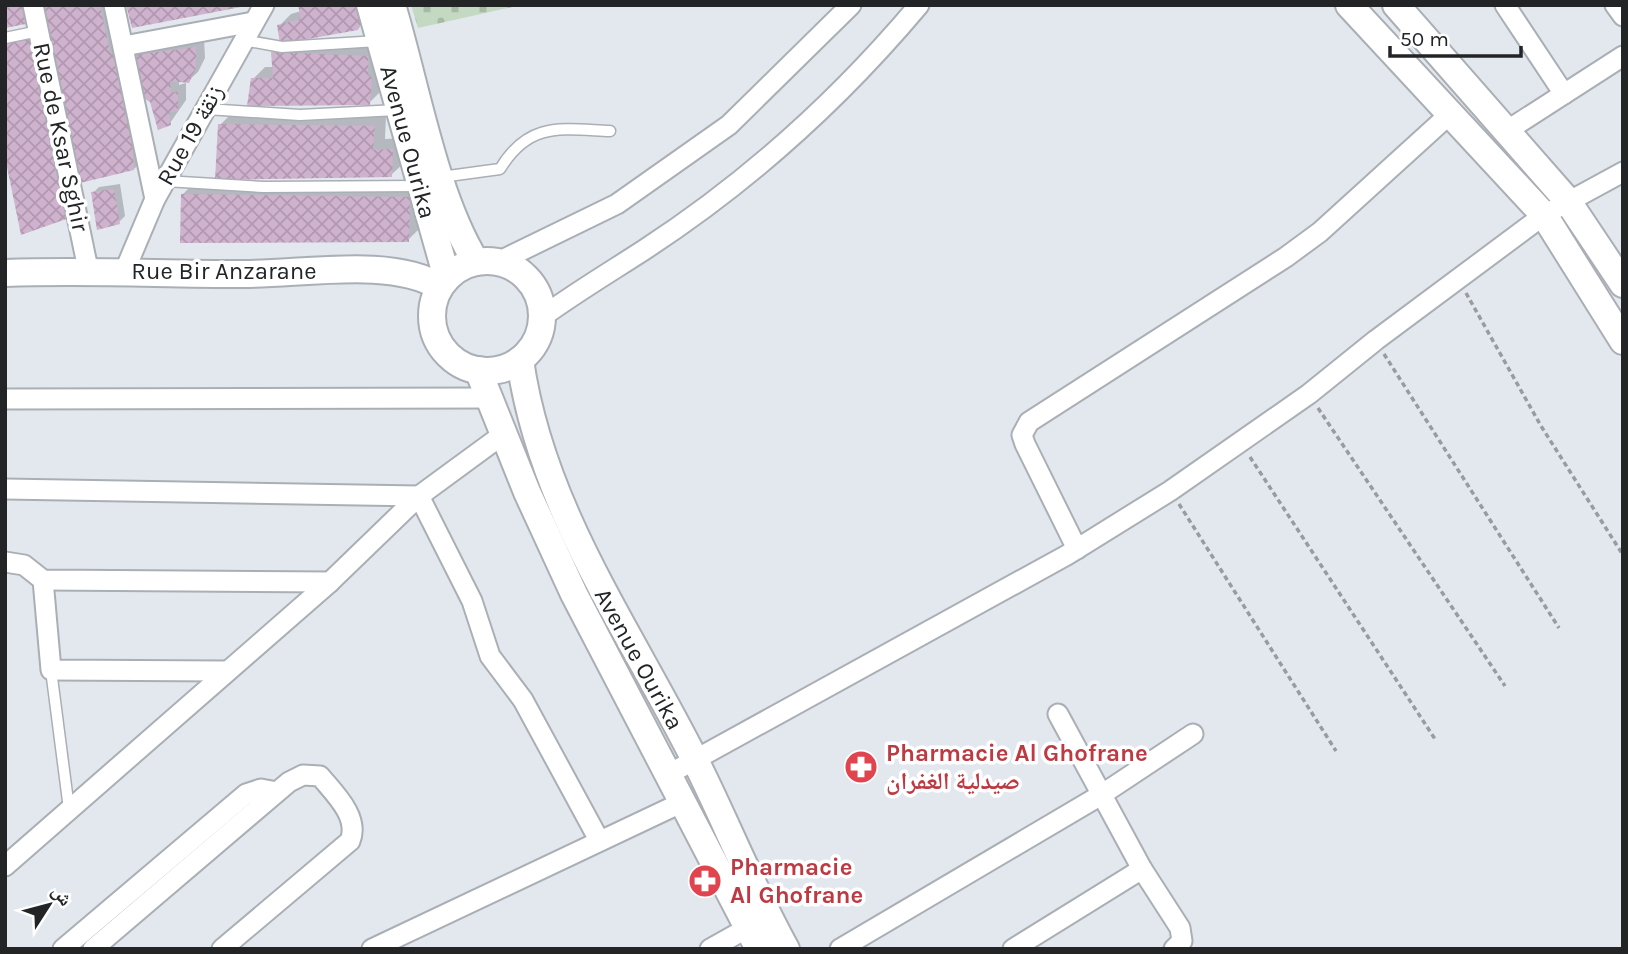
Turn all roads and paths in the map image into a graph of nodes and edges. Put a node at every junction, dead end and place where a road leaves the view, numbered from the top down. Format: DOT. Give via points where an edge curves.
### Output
graph roads {
  1 [pos="33,5"];
  2 [pos="114,5"];
  3 [pos="370,5"];
  4 [pos="392,5"];
  5 [pos="851,5"];
  6 [pos="919,5"];
  7 [pos="1349,5"];
  8 [pos="1396,5"];
  9 [pos="1506,5"];
  10 [pos="1615,5"];
  11 [pos="259,13"];
  12 [pos="1623,16"];
  13 [pos="38,32"];
  14 [pos="5,38"];
  15 [pos="243,40"];
  16 [pos="380,41"];
  17 [pos="124,46"];
  18 [pos="1623,56"];
  19 [pos="1564,94"];
  20 [pos="205,108"];
  21 [pos="399,110"];
  22 [pos="1451,113"];
  23 [pos="1508,130"];
  24 [pos="610,131"];
  25 [pos="1623,172"];
  26 [pos="165,181"];
  27 [pos="431,182"];
  28 [pos="155,199"];
  29 [pos="1567,200"];
  30 [pos="1544,215"];
  31 [pos="487,262"];
  32 [pos="88,269"];
  33 [pos="125,270"];
  34 [pos="5,273"];
  35 [pos="1458,279"];
  36 [pos="1622,280"];
  37 [pos="443,282"];
  38 [pos="542,317"];
  39 [pos="1376,340"];
  40 [pos="1623,341"];
  41 [pos="520,360"];
  42 [pos="478,370"];
  43 [pos="1309,394"];
  44 [pos="491,398"];
  45 [pos="5,399"];
  46 [pos="505,433"];
  47 [pos="1241,443"];
  48 [pos="5,489"];
  49 [pos="1170,491"];
  50 [pos="419,496"];
  51 [pos="1077,549"];
  52 [pos="1623,555"];
  53 [pos="5,562"];
  54 [pos="43,580"];
  55 [pos="330,582"];
  56 [pos="1559,628"];
  57 [pos="51,670"];
  58 [pos="225,671"];
  59 [pos="1505,686"];
  60 [pos="1058,714"];
  61 [pos="1193,734"];
  62 [pos="1435,739"];
  63 [pos="1336,751"];
  64 [pos="695,761"];
  65 [pos="669,774"];
  66 [pos="277,792"];
  67 [pos="1101,795"];
  68 [pos="685,801"];
  69 [pos="69,809"];
  70 [pos="599,840"];
  71 [pos="5,866"];
  72 [pos="1142,869"];
  73 [pos="758,931"];
  74 [pos="63,949"];
  75 [pos="93,949"];
  76 [pos="222,949"];
  77 [pos="373,949"];
  78 [pos="710,949"];
  79 [pos="786,949"];
  80 [pos="840,949"];
  81 [pos="1013,949"];
  82 [pos="1174,949"];
  1 -- 13 [label="street, Rue de Ksar Sghir"];
  2 -- 17 [label="street"];
  3 -- 16 [label="street, Avenue Ourika"];
  4 -- 27 [label="street, Avenue Ourika"];
  5 -- 31 [label="street" via="729,125 617,204"];
  6 -- 38 [label="street" via="880,51 753,169"];
  7 -- 22 [label="street"];
  8 -- 23 [label="street"];
  9 -- 19 [label="street"];
  10 -- 12 [label="street"];
  11 -- 15 [label="street, Rue 19 زنقة"];
  11 -- 17 [label="street"];
  13 -- 14 [label="lane"];
  13 -- 32 [label="street, Rue de Ksar Sghir"];
  15 -- 16 [label="lane" via="282,47"];
  15 -- 20 [label="street, Rue 19 زنقة"];
  16 -- 21 [label="street, Avenue Ourika"];
  17 -- 28 [label="street"];
  18 -- 19 [label="street"];
  19 -- 23 [label="street"];
  20 -- 21 [label="lane" via="300,115"];
  20 -- 26 [label="street, Rue 19 زنقة"];
  21 -- 27 [label="street, Avenue Ourika"];
  22 -- 30 [label="street"];
  22 -- 51 [label="street" via="1294,252 1029,422 1022,435 1024,444"];
  23 -- 29 [label="street"];
  24 -- 27 [label="lane" via="549,129 526,138 500,169"];
  25 -- 29 [label="street"];
  26 -- 27 [label="lane" via="263,187"];
  26 -- 28 [label="street, Rue 19 زنقة"];
  27 -- 31 [label="street, Avenue Ourika" via="462,239"];
  27 -- 37 [label="street, Avenue Ourika"];
  28 -- 33 [label="street, Rue 19 زنقة"];
  29 -- 30 [label="street"];
  29 -- 36 [label="street"];
  30 -- 35 [label="street"];
  30 -- 40 [label="street"];
  31 -- 37 [label="street" via="460,268"];
  31 -- 38 [label="street, Avenue Ourika" via="510,267 529,282"];
  32 -- 33 [label="street, Rue Bir Anzarane"];
  32 -- 34 [label="street, Rue Bir Anzarane"];
  33 -- 37 [label="street, Rue Bir Anzarane" via="240,274 383,270"];
  35 -- 39 [label="street"];
  35 -- 52 [label="path" via="1541,426"];
  37 -- 42 [label="street, Avenue Ourika" via="433,303 436,339 446,354"];
  38 -- 41 [label="street" via="531,348"];
  39 -- 43 [label="street"];
  39 -- 56 [label="path"];
  41 -- 42 [label="street" via="500,370"];
  41 -- 64 [label="street, Avenue Ourika" via="526,402 568,524"];
  42 -- 44 [label="street, Avenue Ourika"];
  43 -- 47 [label="street"];
  43 -- 59 [label="path"];
  44 -- 45 [label="street"];
  44 -- 46 [label="street, Avenue Ourika"];
  46 -- 50 [label="street"];
  46 -- 65 [label="street, Avenue Ourika" via="574,594"];
  47 -- 49 [label="street"];
  47 -- 62 [label="path"];
  48 -- 50 [label="street"];
  49 -- 51 [label="street"];
  49 -- 63 [label="path"];
  50 -- 55 [label="street"];
  50 -- 70 [label="street" via="472,601 490,656 523,700"];
  51 -- 64 [label="street"];
  53 -- 54 [label="street" via="24,565"];
  54 -- 55 [label="street"];
  54 -- 57 [label="street"];
  55 -- 58 [label="street"];
  57 -- 58 [label="street"];
  57 -- 69 [label="lane"];
  58 -- 69 [label="street"];
  60 -- 67 [label="street"];
  61 -- 67 [label="street"];
  64 -- 65 [label="street"];
  64 -- 73 [label="street, Avenue Ourika"];
  65 -- 68 [label="street, Avenue Ourika"];
  66 -- 74 [label="street" via="261,789 246,794"];
  66 -- 75 [label="street"];
  66 -- 76 [label="street" via="303,775 320,776 349,814 352,835"];
  67 -- 72 [label="street"];
  67 -- 80 [label="street"];
  68 -- 70 [label="street"];
  68 -- 73 [label="street, Avenue Ourika"];
  69 -- 71 [label="street"];
  70 -- 77 [label="street"];
  72 -- 81 [label="street"];
  72 -- 82 [label="street" via="1183,936"];
  73 -- 78 [label="street"];
  73 -- 79 [label="street, Avenue Ourika"];
}
